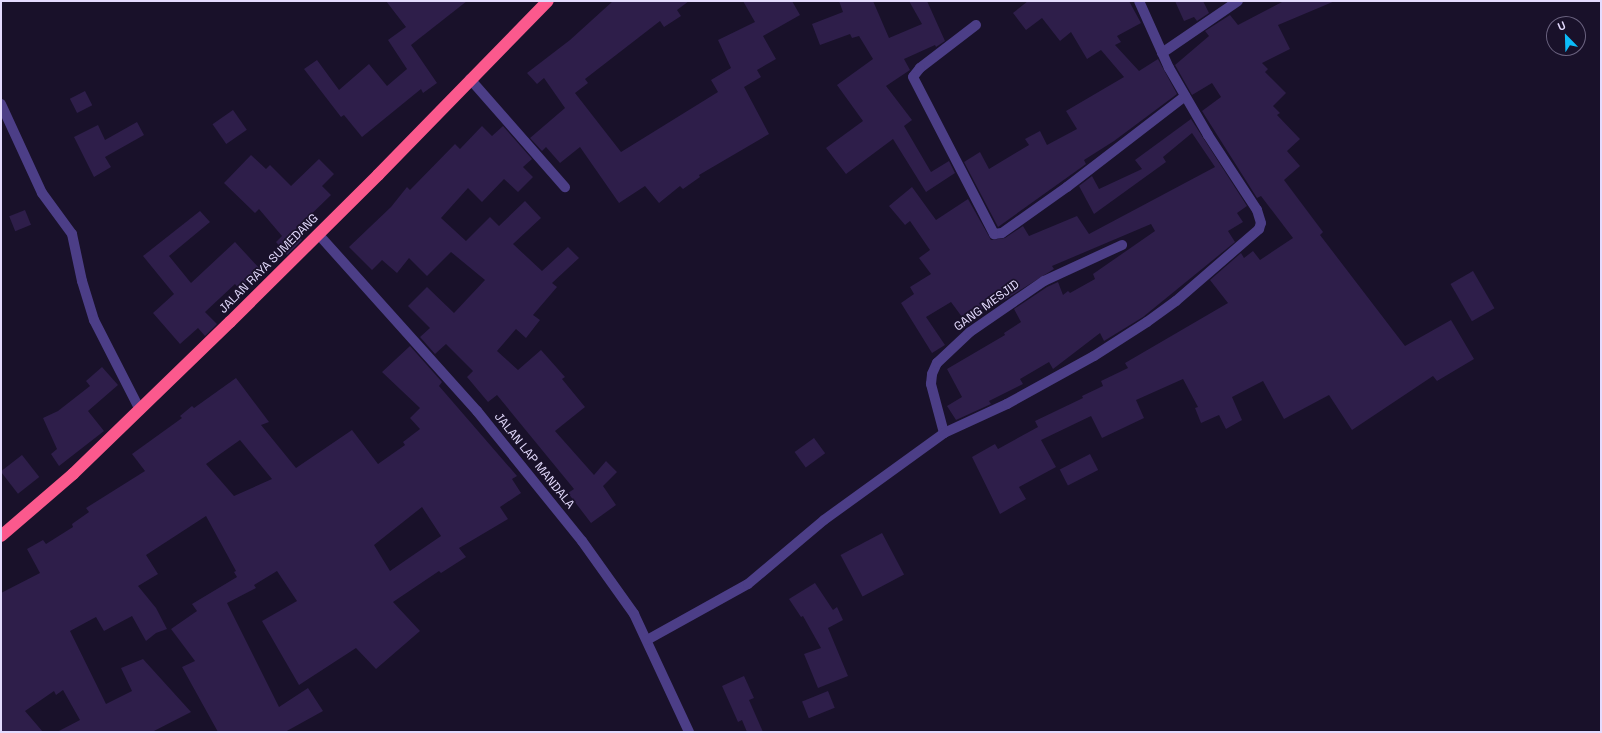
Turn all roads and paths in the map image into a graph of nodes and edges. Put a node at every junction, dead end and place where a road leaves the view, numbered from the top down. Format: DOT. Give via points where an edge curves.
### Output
graph roads {
  1 [pos="548,1"];
  2 [pos="1139,1"];
  3 [pos="1238,1"];
  4 [pos="976,25"];
  5 [pos="1162,53"];
  6 [pos="470,79"];
  7 [pos="1185,96"];
  8 [pos="1,104"];
  9 [pos="565,187"];
  10 [pos="318,235"];
  11 [pos="1122,245"];
  12 [pos="140,410"];
  13 [pos="944,433"];
  14 [pos="1,536"];
  15 [pos="647,640"];
  16 [pos="689,732"];
  1 -- 6 [label="highway, JALAN RAYA SUMEDANG"];
  2 -- 5 [label="street"];
  3 -- 5 [label="street"];
  4 -- 7 [label="street" via="920,68 913,77 994,234 1002,233 1067,187"];
  5 -- 7 [label="street"];
  6 -- 9 [label="street"];
  6 -- 10 [label="highway, JALAN RAYA SUMEDANG"];
  7 -- 13 [label="street" via="1258,210 1261,223 1259,229 1176,301 1120,340 1007,404"];
  8 -- 12 [label="street" via="42,193 72,234 94,320"];
  10 -- 12 [label="highway, JALAN RAYA SUMEDANG"];
  10 -- 15 [label="street, JALAN LAP MANDALA" via="477,411 582,540 634,614"];
  11 -- 13 [label="street, GANG MESJID" via="1044,281 970,332 937,363 931,384"];
  12 -- 14 [label="highway, JALAN RAYA SUMEDANG" via="73,474"];
  13 -- 15 [label="street" via="824,520 748,584"];
  15 -- 16 [label="street, JALAN LAP MANDALA"];
}
